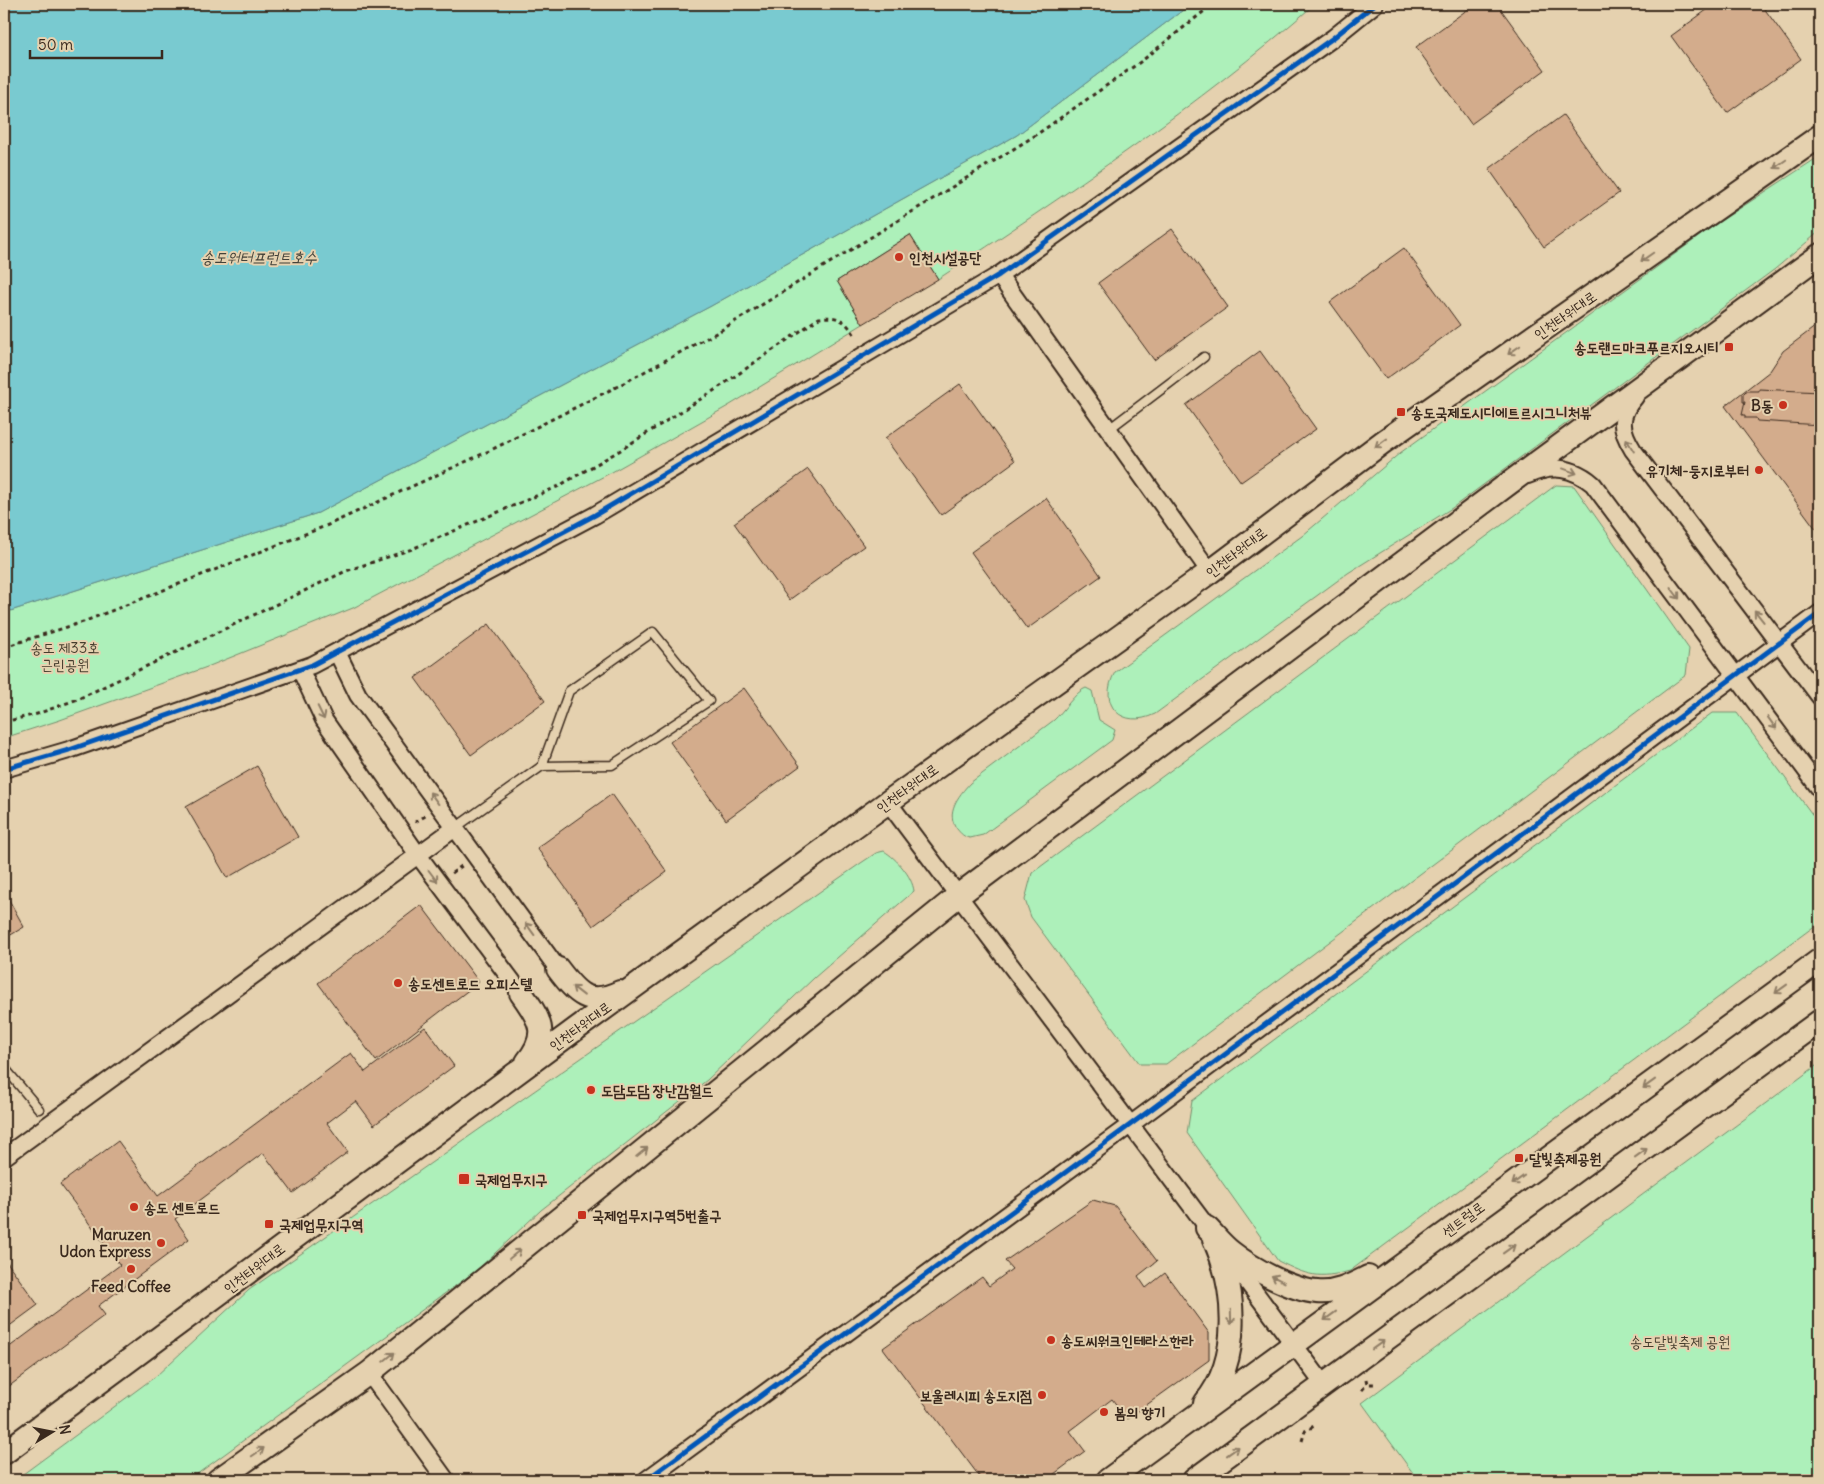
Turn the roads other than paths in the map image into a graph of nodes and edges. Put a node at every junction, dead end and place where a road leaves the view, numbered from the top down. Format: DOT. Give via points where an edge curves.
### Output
graph roads {
  1 [pos="1375,4"];
  2 [pos="1820,136"];
  3 [pos="1820,255"];
  4 [pos="999,276"];
  5 [pos="1204,357"];
  6 [pos="1645,384"];
  7 [pos="1109,429"];
  8 [pos="1508,484"];
  9 [pos="1210,572"];
  10 [pos="1820,613"];
  11 [pos="1779,643"];
  12 [pos="336,652"];
  13 [pos="300,669"];
  14 [pos="1736,674"];
  15 [pos="1820,697"];
  16 [pos="542,766"];
  17 [pos="4,769"];
  18 [pos="1820,789"];
  19 [pos="888,802"];
  20 [pos="455,828"];
  21 [pos="418,855"];
  22 [pos="959,895"];
  23 [pos="1820,960"];
  24 [pos="558,969"];
  25 [pos="637,984"];
  26 [pos="521,993"];
  27 [pos="1820,1021"];
  28 [pos="4,1067"];
  29 [pos="520,1071"];
  30 [pos="39,1109"];
  31 [pos="1130,1125"];
  32 [pos="4,1157"];
  33 [pos="1210,1232"];
  34 [pos="1420,1251"];
  35 [pos="1293,1343"];
  36 [pos="369,1373"];
  37 [pos="1324,1385"];
  38 [pos="1191,1419"];
  39 [pos="4,1453"];
  40 [pos="218,1480"];
  41 [pos="446,1480"];
  42 [pos="646,1480"];
  43 [pos="1108,1480"];
  44 [pos="1194,1480"];
  1 -- 4 [label="street" via="1333,38"];
  2 -- 9 [label="main road, 인천타워대로, one-way" via="1383,442"];
  3 -- 6 [label="main road"];
  4 -- 7 [label="street"];
  4 -- 12 [label="street" via="595,515"];
  5 -- 7 [label="lane"];
  6 -- 8 [label="main road"];
  11 -- 6 [label="street, one-way" via="1650,475 1626,438 1621,420 1623,414"];
  7 -- 9 [label="street"];
  8 -- 14 [label="street, one-way" via="1550,468 1564,468 1584,477 1603,497"];
  8 -- 22 [label="main road"];
  9 -- 19 [label="main road, 인천타워대로"];
  10 -- 11 [label="street"];
  11 -- 14 [label="street"];
  11 -- 15 [label="street"];
  12 -- 13 [label="street"];
  20 -- 12 [label="street, one-way" via="358,695"];
  13 -- 17 [label="street" via="69,750"];
  13 -- 21 [label="street, one-way" via="324,720"];
  14 -- 18 [label="street, one-way"];
  14 -- 31 [label="street"];
  16 -- 16 [label="lane" via="612,765 708,701 653,632 570,691"];
  16 -- 20 [label="lane"];
  19 -- 22 [label="street"];
  19 -- 25 [label="main road, 인천타워대로"];
  20 -- 21 [label="street"];
  24 -- 20 [label="street, one-way"];
  21 -- 26 [label="street, one-way"];
  21 -- 32 [label="street"];
  22 -- 31 [label="street"];
  36 -- 22 [label="main road, one-way"];
  23 -- 34 [label="main road, 센트럴로, one-way"];
  25 -- 24 [label="main road, one-way" via="605,998 585,997 574,990"];
  25 -- 29 [label="main road, 인천타워대로"];
  26 -- 29 [label="main road" via="538,1017 541,1040 536,1052"];
  37 -- 27 [label="main road, one-way"];
  28 -- 30 [label="lane"];
  29 -- 39 [label="main road, 인천타워대로"];
  31 -- 33 [label="street"];
  31 -- 42 [label="street"];
  34 -- 33 [label="main road, one-way" via="1344,1289 1317,1292 1283,1282 1245,1262"];
  33 -- 35 [label="street"];
  33 -- 38 [label="main road, one-way" via="1229,1286 1230,1352 1207,1402"];
  34 -- 35 [label="main road, 센트럴로, one-way"];
  35 -- 37 [label="street"];
  35 -- 38 [label="main road, 센트럴로"];
  40 -- 36 [label="main road, one-way"];
  36 -- 41 [label="street"];
  44 -- 37 [label="main road, one-way"];
  38 -- 43 [label="main road, 센트럴로"];
}
